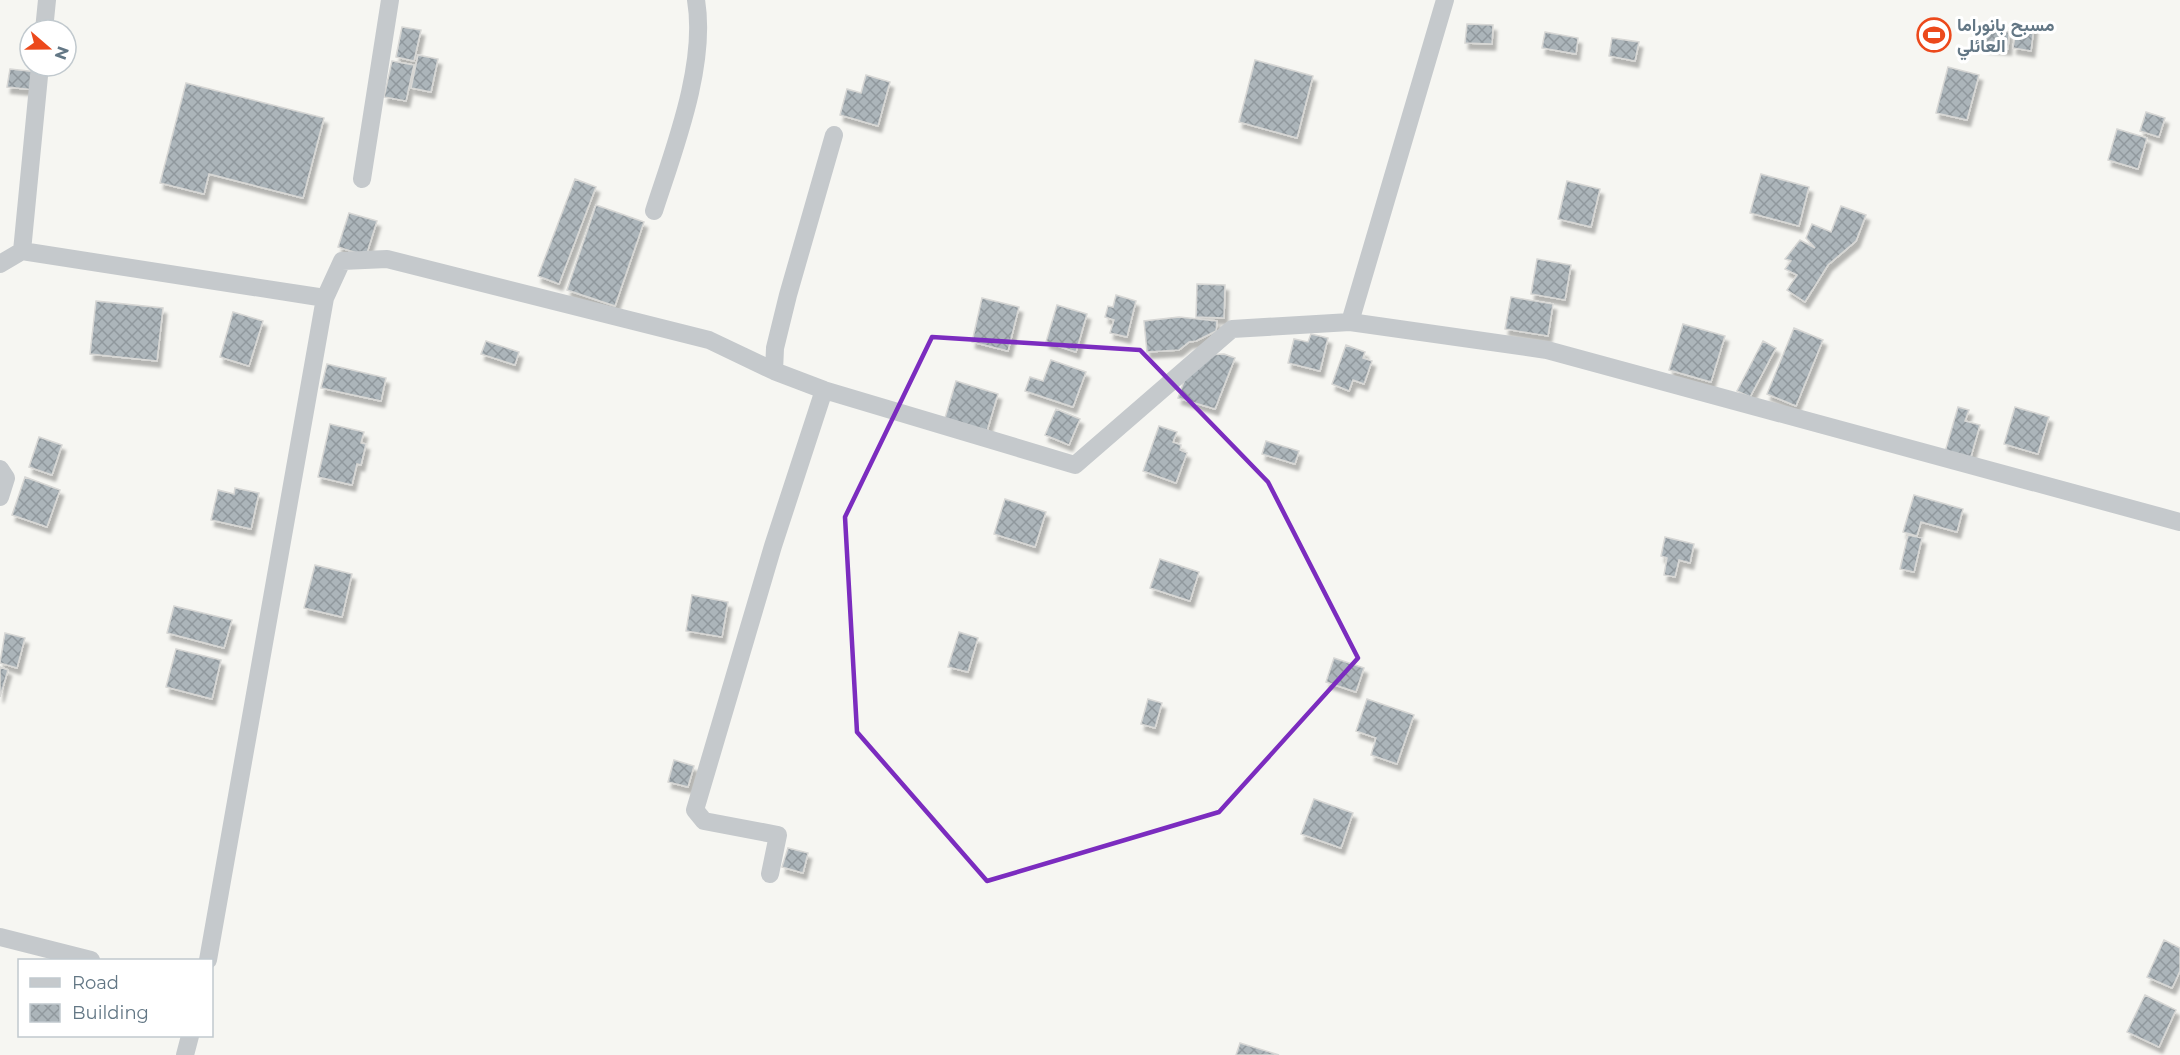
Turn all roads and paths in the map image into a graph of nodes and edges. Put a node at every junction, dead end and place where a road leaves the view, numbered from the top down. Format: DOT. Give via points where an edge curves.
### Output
graph roads {
  1 [pos="47,0"];
  2 [pos="390,0"];
  3 [pos="696,0"];
  4 [pos="1445,0"];
  5 [pos="45,18"];
  6 [pos="39,78"];
  7 [pos="834,135"];
  8 [pos="362,179"];
  9 [pos="654,211"];
  10 [pos="22,251"];
  11 [pos="0,264"];
  12 [pos="325,298"];
  13 [pos="1350,322"];
  14 [pos="774,371"];
  15 [pos="824,390"];
  16 [pos="0,469"];
  17 [pos="0,497"];
  18 [pos="2180,522"];
  19 [pos="770,874"];
  20 [pos="0,938"];
  21 [pos="87,959"];
  22 [pos="208,959"];
  23 [pos="190,1037"];
  24 [pos="185,1055"];
  1 -- 5 [label="street"];
  2 -- 8 [label="street"];
  3 -- 9 [label="street" via="700,25 685,115"];
  4 -- 13 [label="street"];
  6 -- 10 [label="street"];
  7 -- 14 [label="street" via="788,295 775,348"];
  10 -- 11 [label="street"];
  10 -- 12 [label="street"];
  12 -- 14 [label="street" via="342,261 387,259 709,340"];
  12 -- 22 [label="street"];
  13 -- 15 [label="street" via="1232,329 1075,465"];
  13 -- 18 [label="street" via="1547,350"];
  14 -- 15 [label="street"];
  15 -- 19 [label="street" via="695,810 704,820 778,835"];
  16 -- 17 [label="street" via="6,477"];
  20 -- 21 [label="street"];
  23 -- 24 [label="street"];
}
